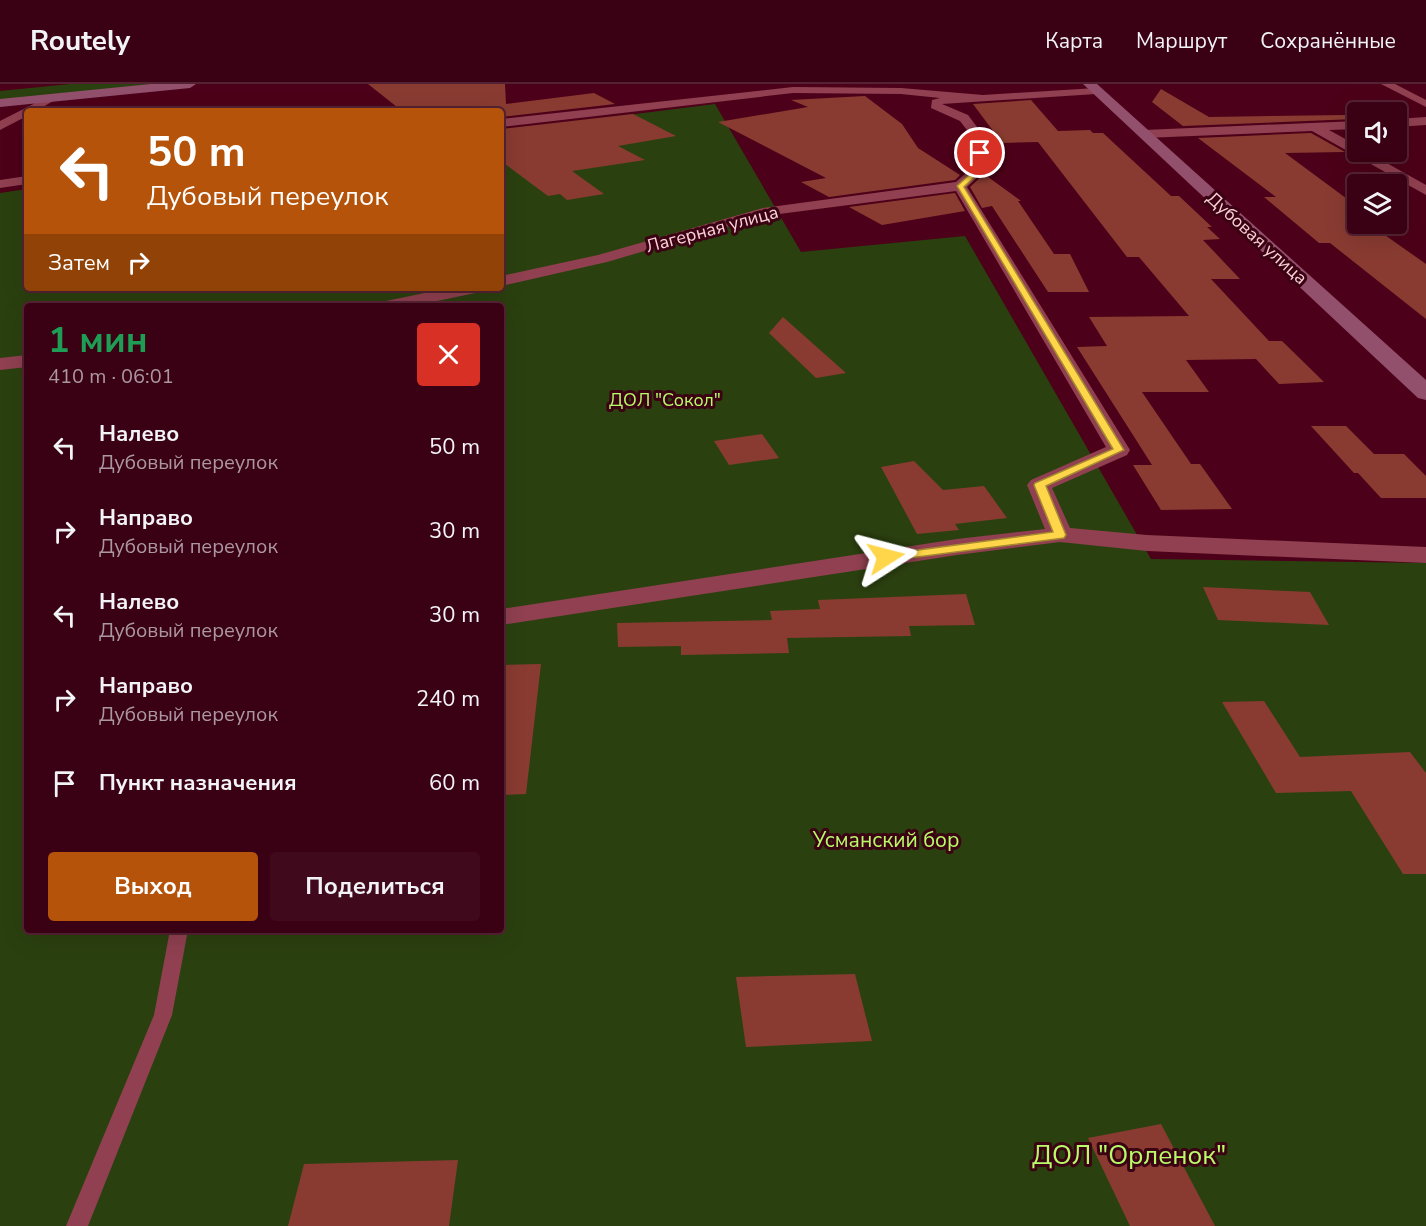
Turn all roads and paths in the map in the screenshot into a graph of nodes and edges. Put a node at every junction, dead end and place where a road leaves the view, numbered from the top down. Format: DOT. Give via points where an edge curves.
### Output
graph roads {
  1 [pos="190,84"];
  2 [pos="1386,84"];
  3 [pos="1092,87"];
  4 [pos="51,98"];
  5 [pos="982,98"];
  6 [pos="0,103"];
  7 [pos="1426,104"];
  8 [pos="33,108"];
  9 [pos="24,113"];
  10 [pos="1426,121"];
  11 [pos="1407,122"];
  12 [pos="504,123"];
  13 [pos="0,126"];
  14 [pos="1347,126"];
  15 [pos="1315,127"];
  16 [pos="1143,134"];
  17 [pos="24,180"];
  18 [pos="0,184"];
  19 [pos="960,186"];
  20 [pos="1426,191"];
  21 [pos="504,279"];
  22 [pos="460,291"];
  23 [pos="402,303"];
  24 [pos="24,361"];
  25 [pos="0,364"];
  26 [pos="1426,393"];
  27 [pos="1060,535"];
  28 [pos="1426,555"];
  29 [pos="504,617"];
  30 [pos="177,933"];
  31 [pos="77,1226"];
  1 -- 4 [label="street"];
  2 -- 7 [label="street"];
  3 -- 5 [label="street"];
  3 -- 16 [label="street, Дубовая улица"];
  4 -- 6 [label="street"];
  4 -- 8 [label="street"];
  5 -- 12 [label="street" via="901,91 793,90"];
  5 -- 19 [label="street" via="936,102 937,108 964,118 979,138 981,167"];
  9 -- 13 [label="street"];
  10 -- 11 [label="street"];
  14 -- 15 [label="street"];
  15 -- 16 [label="street"];
  15 -- 20 [label="street"];
  16 -- 26 [label="street, Дубовая улица"];
  17 -- 18 [label="street"];
  19 -- 21 [label="street, Лагерная улица" via="763,212 601,259"];
  19 -- 27 [label="street" via="1119,450 1039,485"];
  22 -- 23 [label="street"];
  24 -- 25 [label="street"];
  27 -- 28 [label="street" via="1146,543"];
  27 -- 29 [label="street"];
  30 -- 31 [label="lane" via="163,1015"];
}
